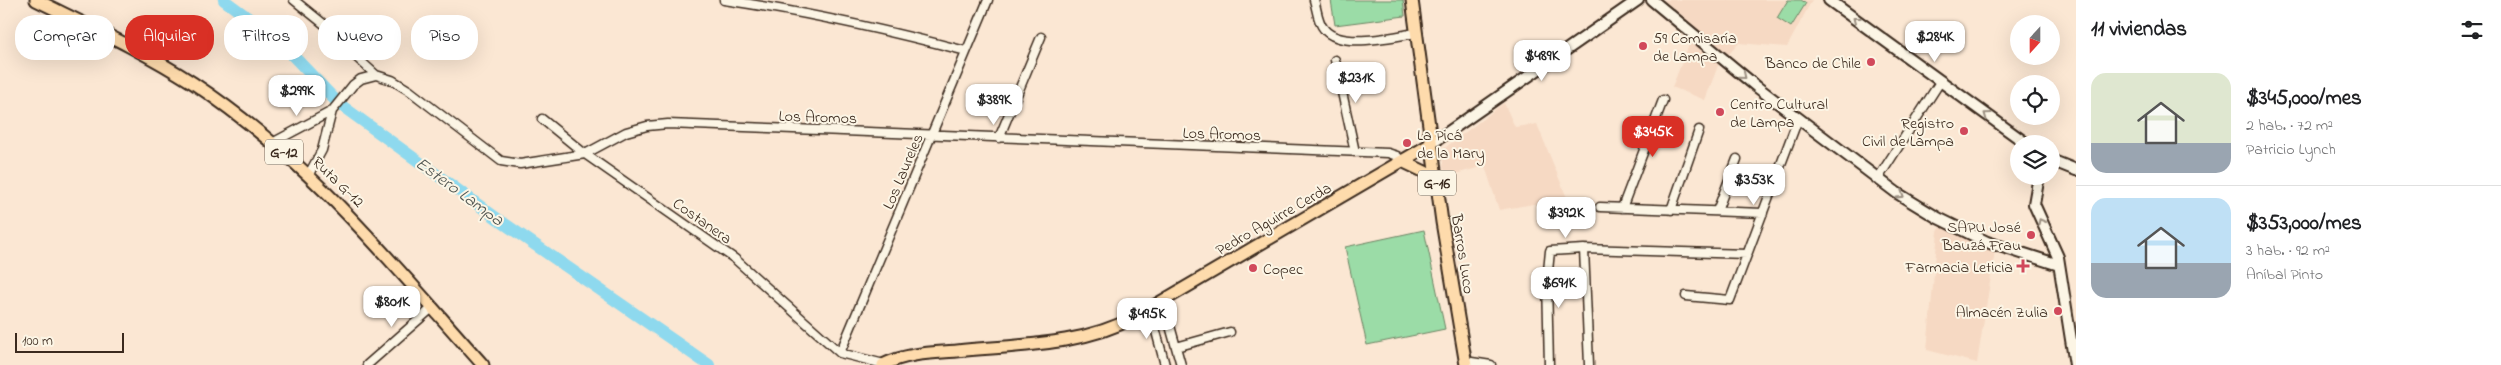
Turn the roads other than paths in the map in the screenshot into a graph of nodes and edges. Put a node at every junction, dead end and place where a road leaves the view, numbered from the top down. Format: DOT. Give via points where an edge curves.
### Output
graph roads {
  1 [pos="36,0"];
  2 [pos="294,0"];
  3 [pos="724,0"];
  4 [pos="988,0"];
  5 [pos="1314,0"];
  6 [pos="1412,0"];
  7 [pos="1638,0"];
  8 [pos="1652,0"];
  9 [pos="1829,0"];
  10 [pos="1417,33"];
  11 [pos="1041,37"];
  12 [pos="966,51"];
  13 [pos="1334,60"];
  14 [pos="376,75"];
  15 [pos="1940,82"];
  16 [pos="1663,100"];
  17 [pos="332,111"];
  18 [pos="542,119"];
  19 [pos="1798,119"];
  20 [pos="1699,130"];
  21 [pos="932,134"];
  22 [pos="2014,135"];
  23 [pos="998,138"];
  24 [pos="272,143"];
  25 [pos="1431,144"];
  26 [pos="1355,152"];
  27 [pos="585,154"];
  28 [pos="1736,159"];
  29 [pos="1402,161"];
  30 [pos="2060,164"];
  31 [pos="2076,170"];
  32 [pos="308,174"];
  33 [pos="1877,180"];
  34 [pos="1437,182"];
  35 [pos="2037,185"];
  36 [pos="1600,207"];
  37 [pos="1622,208"];
  38 [pos="1671,210"];
  39 [pos="1717,211"];
  40 [pos="1763,213"];
  41 [pos="1584,249"];
  42 [pos="1747,254"];
  43 [pos="2059,265"];
  44 [pos="1686,296"];
  45 [pos="1163,301"];
  46 [pos="432,308"];
  47 [pos="1150,309"];
  48 [pos="1230,332"];
  49 [pos="1159,343"];
  50 [pos="1175,343"];
  51 [pos="840,353"];
  52 [pos="1466,363"];
  53 [pos="884,364"];
  54 [pos="367,365"];
  55 [pos="482,365"];
  56 [pos="1165,365"];
  57 [pos="1181,365"];
  58 [pos="1491,365"];
  59 [pos="1550,365"];
  60 [pos="1589,365"];
  61 [pos="2075,365"];
  1 -- 24 [label="main road, Ruta G-12 / G-12" via="165,66 216,99"];
  2 -- 14 [label="street, Los Aromos" via="335,33 343,45"];
  3 -- 12 [label="street" via="790,9"];
  4 -- 12 [label="street, Los Laureles"];
  5 -- 10 [label="street" via="1322,27 1339,39"];
  6 -- 10 [label="main road, Barros Luco / G-16"];
  7 -- 25 [label="main road, Pedro Aguirre Cerda"];
  8 -- 19 [label="main road, one-way"];
  15 -- 9 [label="main road, one-way"];
  10 -- 25 [label="main road, Barros Luco / G-16"];
  11 -- 23 [label="street"];
  12 -- 21 [label="street, Los Laureles"];
  13 -- 26 [label="street"];
  14 -- 17 [label="street" via="357,82"];
  14 -- 27 [label="street, Los Aromos" via="410,91 501,161 520,164"];
  22 -- 15 [label="main road, one-way"];
  15 -- 33 [label="street"];
  16 -- 37 [label="street"];
  17 -- 24 [label="street"];
  17 -- 32 [label="street" via="322,150"];
  18 -- 27 [label="street, Costanera"];
  19 -- 33 [label="main road"];
  19 -- 40 [label="street"];
  20 -- 38 [label="street"];
  21 -- 23 [label="street, Los Aromos"];
  21 -- 27 [label="street, Los Aromos" via="668,124 626,132"];
  21 -- 51 [label="street, Los Laureles"];
  23 -- 26 [label="street, Los Aromos"];
  24 -- 32 [label="main road, Ruta G-12 / G-12"];
  25 -- 29 [label="main road, Pedro Aguirre Cerda"];
  25 -- 34 [label="main road, Barros Luco / G-16"];
  26 -- 29 [label="street, Los Aromos" via="1391,154"];
  27 -- 51 [label="street, Costanera" via="735,259"];
  28 -- 39 [label="street"];
  29 -- 34 [label="main road"];
  29 -- 45 [label="main road, Pedro Aguirre Cerda"];
  30 -- 31 [label="main road"];
  32 -- 46 [label="main road, Ruta G-12 / G-12" via="358,223"];
  33 -- 43 [label="main road, one-way" via="1973,236 2020,255"];
  34 -- 52 [label="main road, Barros Luco / G-16"];
  43 -- 35 [label="main road, one-way" via="2054,246 2036,209"];
  36 -- 37 [label="street"];
  37 -- 38 [label="street"];
  38 -- 39 [label="street"];
  39 -- 40 [label="street"];
  40 -- 42 [label="street"];
  41 -- 42 [label="street"];
  41 -- 59 [label="street" via="1550,251 1547,281"];
  41 -- 60 [label="street"];
  42 -- 44 [label="street" via="1730,300"];
  43 -- 61 [label="main road"];
  45 -- 47 [label="main road, Pedro Aguirre Cerda"];
  45 -- 50 [label="street"];
  46 -- 54 [label="street"];
  46 -- 55 [label="main road, Ruta G-12 / G-12"];
  47 -- 49 [label="street"];
  47 -- 53 [label="main road, Pedro Aguirre Cerda" via="1109,329 1081,338 916,355"];
  48 -- 50 [label="street"];
  49 -- 50 [label="street"];
  49 -- 56 [label="street"];
  50 -- 57 [label="street"];
  51 -- 53 [label="street"];
  52 -- 58 [label="street"];
}
